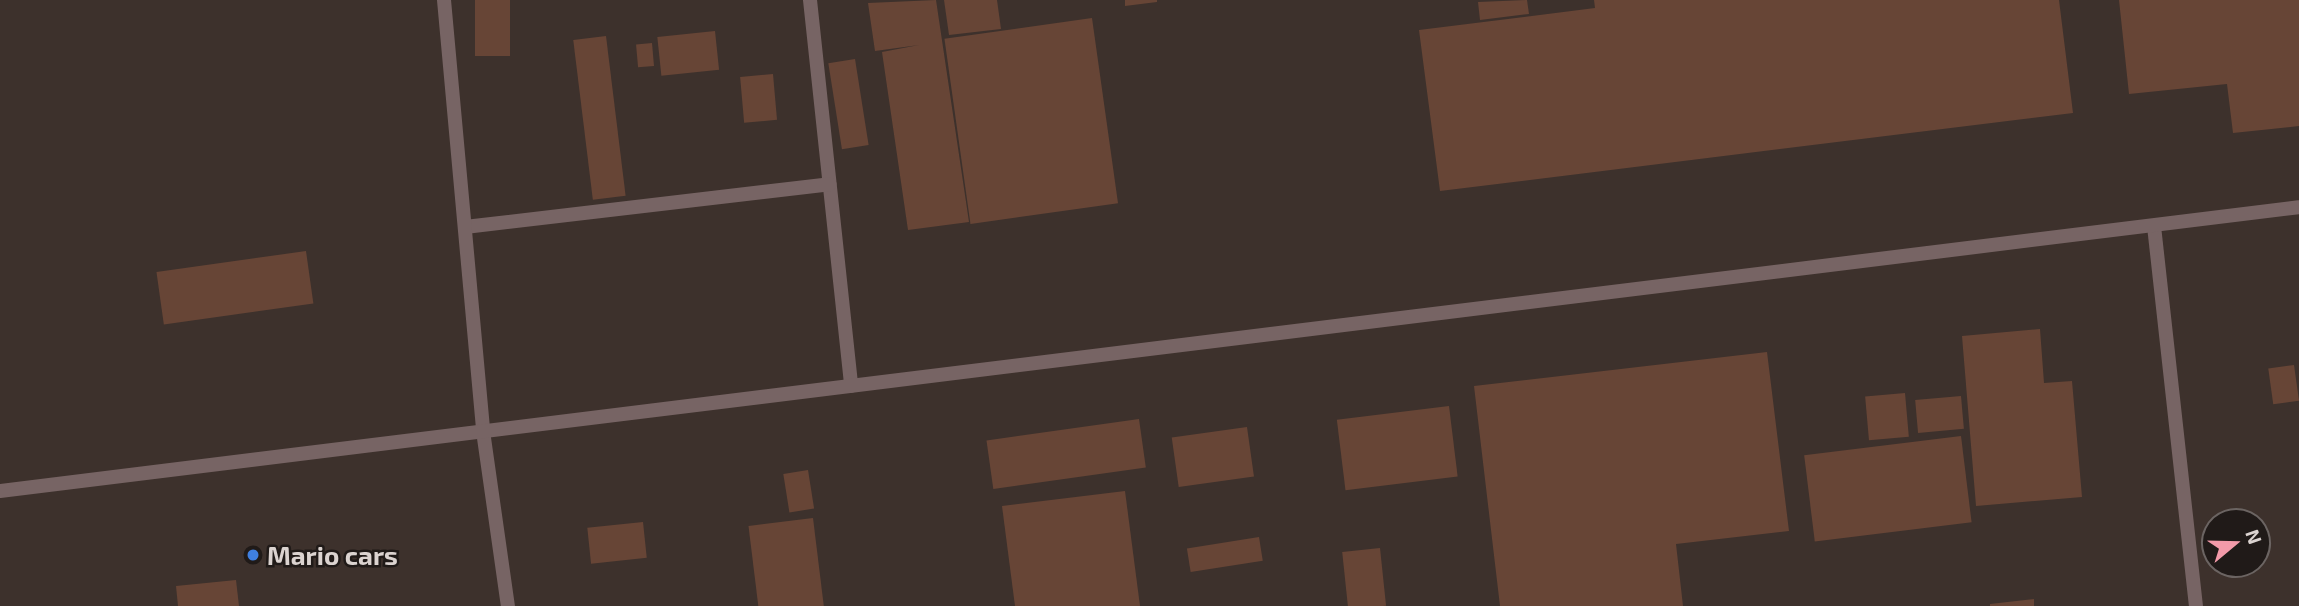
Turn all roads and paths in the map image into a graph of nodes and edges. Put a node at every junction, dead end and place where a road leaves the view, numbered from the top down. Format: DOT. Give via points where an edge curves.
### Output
graph roads {
  1 [pos="443,0"];
  2 [pos="810,0"];
  3 [pos="829,184"];
  4 [pos="2299,206"];
  5 [pos="2154,226"];
  6 [pos="465,227"];
  7 [pos="851,386"];
  8 [pos="483,431"];
  9 [pos="0,491"];
  10 [pos="508,606"];
  11 [pos="2196,606"];
  1 -- 6 [label="street"];
  2 -- 3 [label="street"];
  3 -- 6 [label="street"];
  3 -- 7 [label="street"];
  4 -- 5 [label="street"];
  5 -- 7 [label="street"];
  5 -- 11 [label="street"];
  6 -- 8 [label="street"];
  7 -- 8 [label="street"];
  8 -- 9 [label="street"];
  8 -- 10 [label="street"];
}
